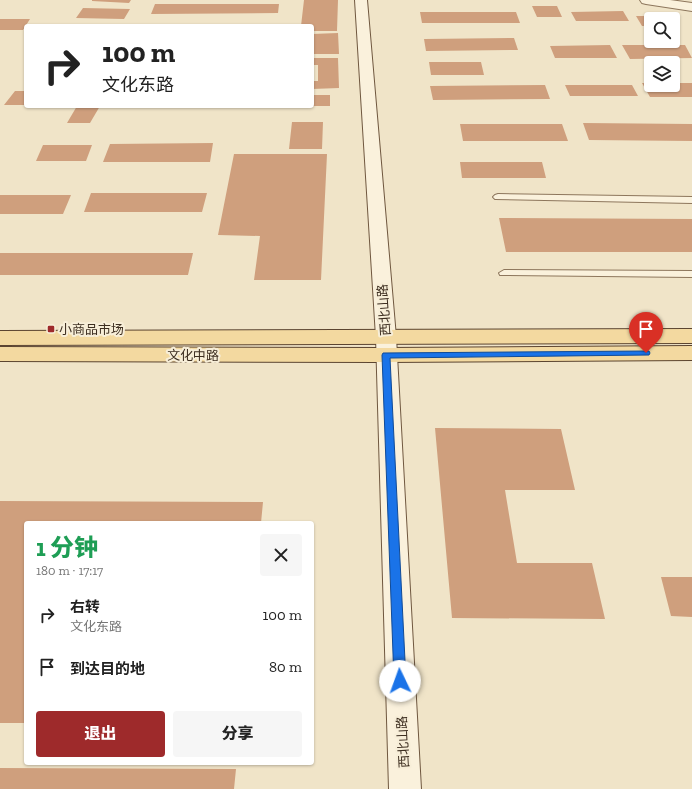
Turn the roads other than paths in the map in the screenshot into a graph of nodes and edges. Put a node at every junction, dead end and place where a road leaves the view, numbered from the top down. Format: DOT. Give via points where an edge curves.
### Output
graph roads {
  1 [pos="361,0"];
  2 [pos="646,0"];
  3 [pos="692,7"];
  4 [pos="498,197"];
  5 [pos="692,200"];
  6 [pos="504,273"];
  7 [pos="692,274"];
  8 [pos="692,336"];
  9 [pos="0,338"];
  10 [pos="386,346"];
  11 [pos="692,353"];
  12 [pos="0,354"];
  13 [pos="405,789"];
  1 -- 10 [label="main road, 西北山路"];
  2 -- 3 [label="main road"];
  4 -- 5 [label="lane"];
  6 -- 7 [label="lane"];
  8 -- 10 [label="main road"];
  9 -- 10 [label="main road"];
  10 -- 11 [label="main road"];
  10 -- 12 [label="main road, 文化中路"];
  10 -- 13 [label="main road, 西北山路"];
}
